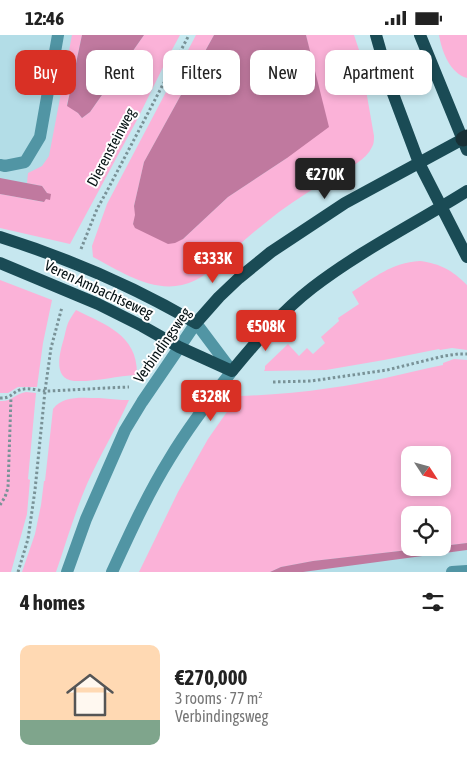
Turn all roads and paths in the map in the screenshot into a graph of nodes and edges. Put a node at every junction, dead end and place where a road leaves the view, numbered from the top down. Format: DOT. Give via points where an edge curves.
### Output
graph roads {
  1 [pos="58,35"];
  2 [pos="189,35"];
  3 [pos="376,35"];
  4 [pos="420,35"];
  5 [pos="466,142"];
  6 [pos="419,163"];
  7 [pos="0,165"];
  8 [pos="467,191"];
  9 [pos="441,207"];
  10 [pos="0,237"];
  11 [pos="81,249"];
  12 [pos="467,257"];
  13 [pos="0,263"];
  14 [pos="62,307"];
  15 [pos="196,323"];
  16 [pos="179,347"];
  17 [pos="467,354"];
  18 [pos="232,371"];
  19 [pos="273,382"];
  20 [pos="129,387"];
  21 [pos="45,391"];
  22 [pos="11,397"];
  23 [pos="0,398"];
  24 [pos="1,504"];
  25 [pos="467,571"];
  26 [pos="18,572"];
  27 [pos="67,572"];
  28 [pos="112,572"];
  29 [pos="452,572"];
  1 -- 7 [label="street" via="40,137 25,162 5,167"];
  2 -- 11 [label="path, Dierensteinweg" via="106,191"];
  3 -- 6 [label="main road" via="392,91"];
  4 -- 5 [label="main road"];
  5 -- 6 [label="main road, Verbindingsweg"];
  6 -- 9 [label="main road"];
  6 -- 15 [label="main road, Verbindingsweg" via="345,203 271,252 239,278"];
  8 -- 9 [label="main road"];
  9 -- 12 [label="main road"];
  9 -- 18 [label="main road" via="338,269 311,289 280,316"];
  10 -- 15 [label="main road, Veren Ambachtseweg" via="96,272"];
  13 -- 16 [label="main road, Veren Ambachtseweg" via="98,304"];
  14 -- 21 [label="path" via="51,348"];
  15 -- 16 [label="street, Verbindingsweg"];
  15 -- 18 [label="street, Veren Ambachtseweg"];
  16 -- 18 [label="main road, Veren Ambachtseweg"];
  16 -- 27 [label="street, Verbindingsweg" via="125,430"];
  17 -- 19 [label="path" via="311,381"];
  18 -- 28 [label="street" via="169,459"];
  20 -- 21 [label="path"];
  21 -- 22 [label="path" via="23,389"];
  21 -- 26 [label="path" via="28,539"];
  22 -- 23 [label="path"];
  22 -- 24 [label="path" via="8,488"];
  25 -- 29 [label="street"];
}
